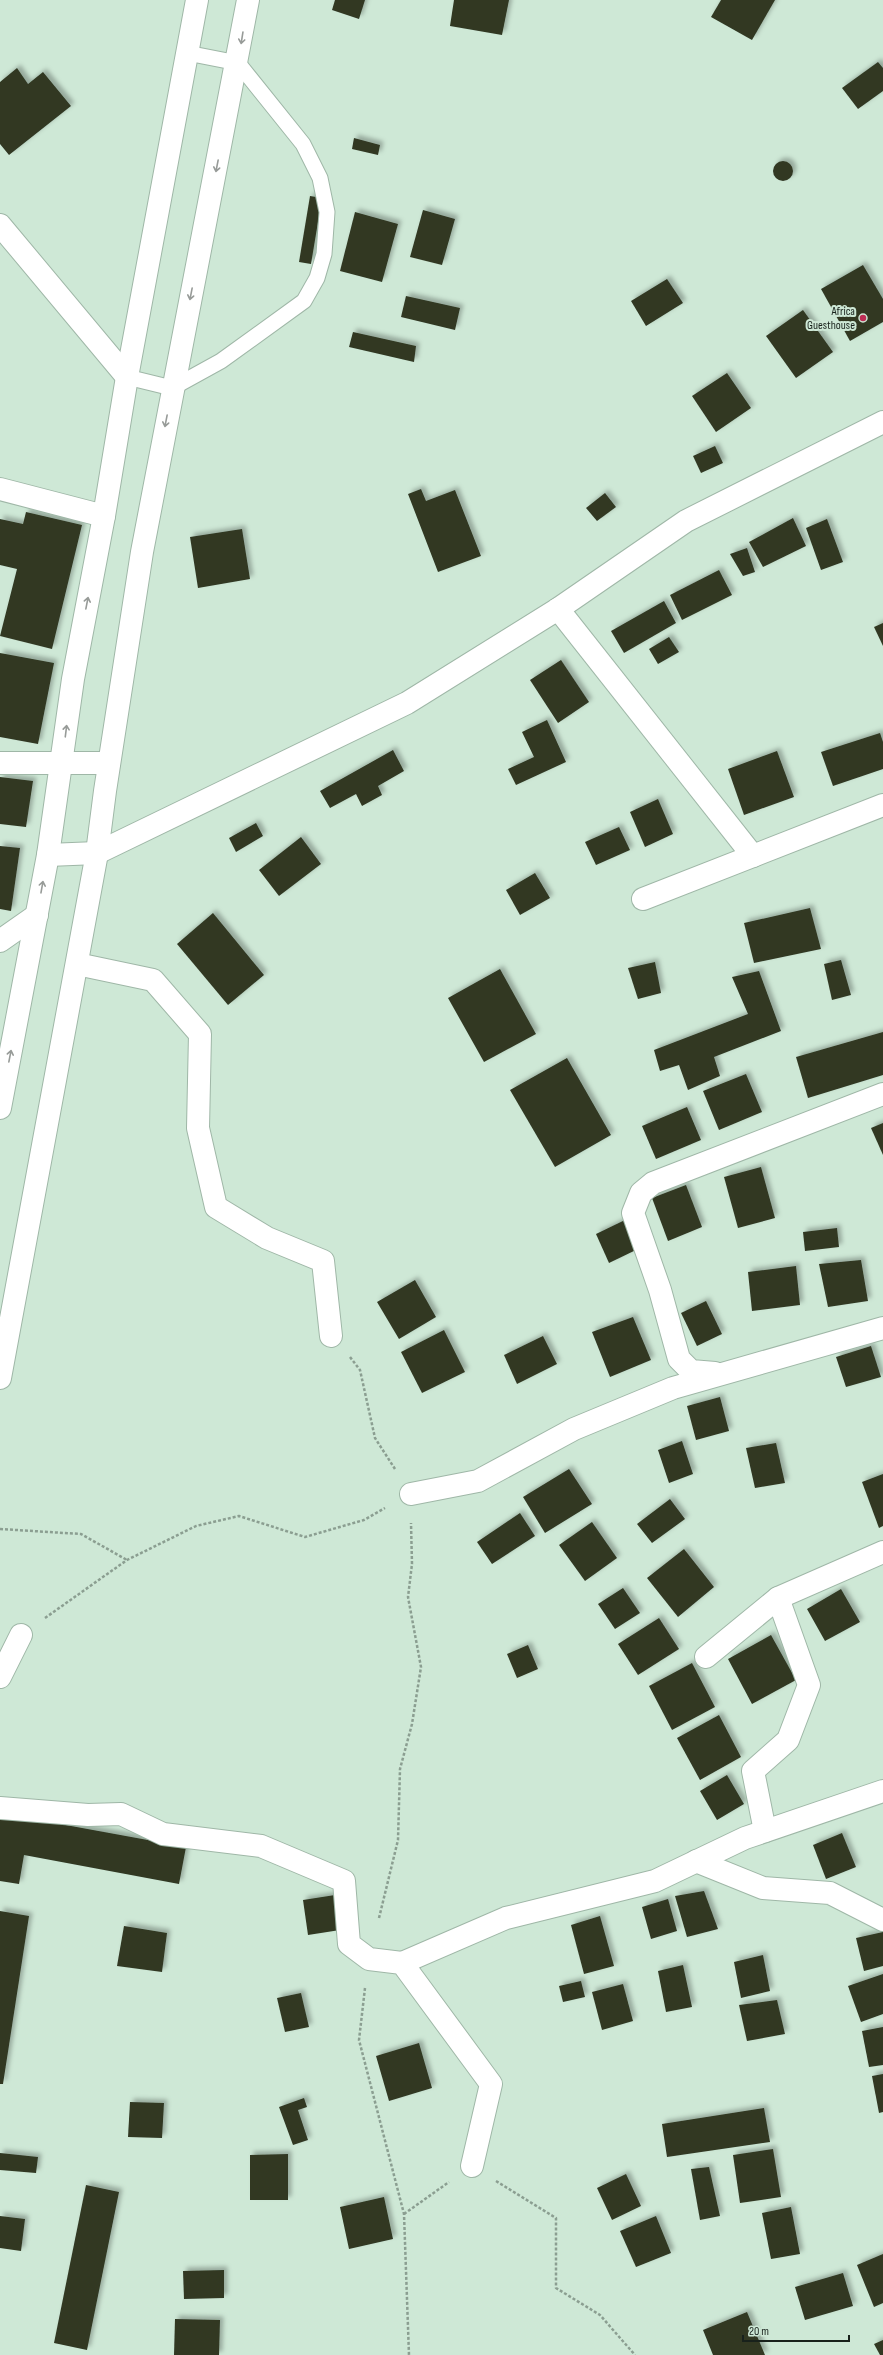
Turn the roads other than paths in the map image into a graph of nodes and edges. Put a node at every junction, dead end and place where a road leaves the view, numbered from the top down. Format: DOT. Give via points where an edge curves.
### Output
graph roads {
  1 [pos="197,0"];
  2 [pos="248,0"];
  3 [pos="187,53"];
  4 [pos="238,63"];
  5 [pos="0,225"];
  6 [pos="127,377"];
  7 [pos="172,388"];
  8 [pos="883,422"];
  9 [pos="0,488"];
  10 [pos="104,516"];
  11 [pos="558,609"];
  12 [pos="0,762"];
  13 [pos="109,763"];
  14 [pos="62,764"];
  15 [pos="882,809"];
  16 [pos="97,854"];
  17 [pos="48,855"];
  18 [pos="753,856"];
  19 [pos="643,898"];
  20 [pos="37,915"];
  21 [pos="0,941"];
  22 [pos="77,964"];
  23 [pos="883,1094"];
  24 [pos="0,1108"];
  25 [pos="883,1328"];
  26 [pos="332,1336"];
  27 [pos="723,1373"];
  28 [pos="0,1378"];
  29 [pos="411,1494"];
  30 [pos="883,1552"];
  31 [pos="778,1598"];
  32 [pos="21,1635"];
  33 [pos="706,1657"];
  34 [pos="0,1678"];
  35 [pos="883,1791"];
  36 [pos="0,1808"];
  37 [pos="765,1831"];
  38 [pos="696,1861"];
  39 [pos="883,1920"];
  40 [pos="402,1964"];
  41 [pos="472,2166"];
  1 -- 3 [label="street"];
  2 -- 4 [label="street, one-way"];
  3 -- 4 [label="lane"];
  3 -- 6 [label="street"];
  4 -- 7 [label="street, one-way"];
  4 -- 7 [label="lane" via="303,144 320,178 327,212 324,254 317,278 304,301 221,361"];
  5 -- 6 [label="street"];
  6 -- 7 [label="lane"];
  6 -- 10 [label="street"];
  7 -- 13 [label="street, one-way" via="142,552"];
  8 -- 11 [label="street" via="686,520"];
  9 -- 10 [label="street"];
  14 -- 10 [label="street, one-way" via="73,679"];
  11 -- 16 [label="street" via="407,703"];
  11 -- 18 [label="street"];
  12 -- 14 [label="street"];
  13 -- 14 [label="street"];
  13 -- 16 [label="street"];
  14 -- 17 [label="street"];
  15 -- 18 [label="street"];
  16 -- 17 [label="street"];
  16 -- 22 [label="street"];
  20 -- 17 [label="street, one-way"];
  18 -- 19 [label="street"];
  20 -- 21 [label="street"];
  24 -- 20 [label="street, one-way"];
  22 -- 26 [label="street" via="153,980 200,1034 198,1128 216,1207 267,1238 323,1261"];
  22 -- 28 [label="street"];
  23 -- 27 [label="street" via="653,1183 641,1193 633,1213 660,1290 679,1359 691,1371"];
  25 -- 27 [label="street"];
  27 -- 29 [label="street" via="673,1388 574,1429 478,1480"];
  30 -- 31 [label="street"];
  31 -- 33 [label="street"];
  31 -- 37 [label="street" via="809,1685 788,1740 753,1771"];
  32 -- 34 [label="street"];
  35 -- 37 [label="street"];
  36 -- 40 [label="street" via="88,1815 121,1814 163,1834 262,1846 344,1881 349,1944 369,1958"];
  37 -- 38 [label="street"];
  38 -- 39 [label="street" via="763,1888 830,1893"];
  38 -- 40 [label="street" via="655,1881 506,1918"];
  40 -- 41 [label="street" via="491,2084"];
}
